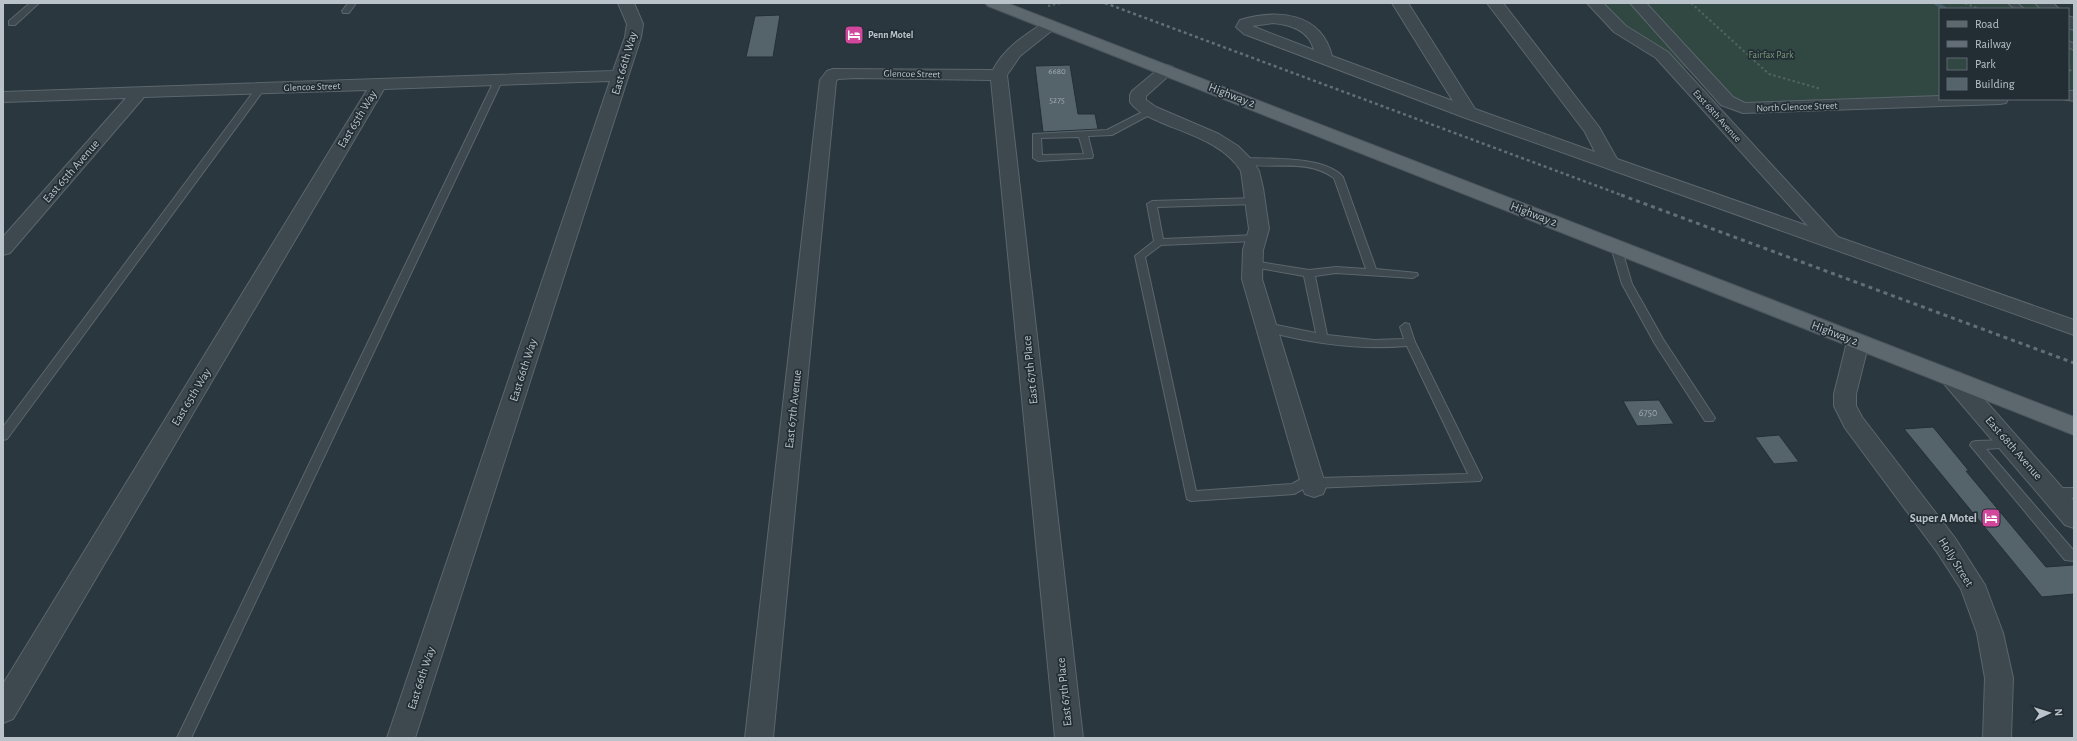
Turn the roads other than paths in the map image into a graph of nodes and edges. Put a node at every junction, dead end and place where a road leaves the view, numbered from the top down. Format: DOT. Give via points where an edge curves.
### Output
graph roads {
  1 [pos="35,3"];
  2 [pos="352,3"];
  3 [pos="626,3"];
  4 [pos="993,3"];
  5 [pos="1400,3"];
  6 [pos="1495,3"];
  7 [pos="1596,3"];
  8 [pos="1638,3"];
  9 [pos="346,11"];
  10 [pos="1048,16"];
  11 [pos="12,24"];
  12 [pos="1325,60"];
  13 [pos="1167,70"];
  14 [pos="999,75"];
  15 [pos="620,76"];
  16 [pos="828,80"];
  17 [pos="498,81"];
  18 [pos="378,85"];
  19 [pos="260,89"];
  20 [pos="139,93"];
  21 [pos="3,97"];
  22 [pos="1972,100"];
  23 [pos="1150,111"];
  24 [pos="1469,113"];
  25 [pos="1084,134"];
  26 [pos="1244,161"];
  27 [pos="1610,163"];
  28 [pos="1256,201"];
  29 [pos="1256,238"];
  30 [pos="1830,240"];
  31 [pos="1159,242"];
  32 [pos="1616,246"];
  33 [pos="4,247"];
  34 [pos="1253,264"];
  35 [pos="1372,272"];
  36 [pos="1309,273"];
  37 [pos="1413,275"];
  38 [pos="1266,327"];
  39 [pos="1405,327"];
  40 [pos="2074,328"];
  41 [pos="1322,338"];
  42 [pos="1410,342"];
  43 [pos="1858,342"];
  44 [pos="1953,379"];
  45 [pos="1709,418"];
  46 [pos="2074,426"];
  47 [pos="3,436"];
  48 [pos="2010,444"];
  49 [pos="1313,483"];
  50 [pos="2063,493"];
  51 [pos="2074,518"];
  52 [pos="2074,556"];
  53 [pos="3,710"];
  54 [pos="184,738"];
  55 [pos="401,738"];
  56 [pos="759,738"];
  57 [pos="1069,738"];
  58 [pos="1997,738"];
  1 -- 11 [label="lane"];
  2 -- 9 [label="lane"];
  3 -- 15 [label="street, East 66th Way" via="635,24"];
  4 -- 10 [label="main road, Highway 2"];
  5 -- 24 [label="street"];
  6 -- 27 [label="street" via="1593,131"];
  7 -- 30 [label="street, East 68th Avenue" via="1620,29 1662,55"];
  8 -- 22 [label="street, North Glencoe Street" via="1727,101 1744,108"];
  10 -- 13 [label="main road, Highway 2"];
  10 -- 14 [label="street" via="1007,59"];
  12 -- 24 [label="street"];
  13 -- 23 [label="street" via="1138,96 1138,102"];
  13 -- 32 [label="main road, Highway 2"];
  14 -- 16 [label="street, Glencoe Street" via="856,73 833,74"];
  14 -- 57 [label="street, East 67th Place"];
  15 -- 17 [label="street, Glencoe Street"];
  15 -- 55 [label="street, East 66th Way"];
  16 -- 56 [label="street, East 67th Avenue"];
  17 -- 18 [label="street, Glencoe Street"];
  17 -- 54 [label="lane"];
  18 -- 19 [label="street, Glencoe Street"];
  18 -- 53 [label="street, East 65th Way"];
  19 -- 20 [label="street, Glencoe Street"];
  19 -- 47 [label="lane"];
  20 -- 21 [label="street, Glencoe Street"];
  20 -- 33 [label="street, East 65th Avenue"];
  23 -- 25 [label="lane" via="1109,133"];
  23 -- 26 [label="street" via="1212,138"];
  24 -- 27 [label="street"];
  25 -- 25 [label="lane" via="1036,136 1038,158 1089,156"];
  26 -- 28 [label="street" via="1250,171"];
  26 -- 35 [label="lane" via="1290,164 1333,172 1338,177"];
  27 -- 30 [label="street"];
  28 -- 29 [label="street" via="1259,229"];
  28 -- 31 [label="lane" via="1152,204"];
  29 -- 31 [label="lane"];
  29 -- 34 [label="street"];
  30 -- 40 [label="street"];
  31 -- 49 [label="lane" via="1140,256 1191,496 1294,490"];
  32 -- 43 [label="main road, Highway 2"];
  32 -- 45 [label="lane" via="1627,284 1659,341"];
  34 -- 36 [label="lane"];
  34 -- 38 [label="street" via="1252,278"];
  35 -- 36 [label="lane" via="1336,270"];
  35 -- 37 [label="lane"];
  36 -- 41 [label="lane"];
  38 -- 41 [label="lane"];
  38 -- 49 [label="street"];
  39 -- 42 [label="lane"];
  41 -- 42 [label="lane" via="1393,344"];
  42 -- 49 [label="lane" via="1476,478"];
  43 -- 44 [label="main road, Highway 2"];
  43 -- 58 [label="street, Holly Street" via="1845,394 1846,406 1853,422 1946,545 1972,585 1990,633 1999,678"];
  44 -- 46 [label="main road, Highway 2"];
  44 -- 48 [label="street, East 68th Avenue"];
  48 -- 50 [label="street, East 68th Avenue"];
  48 -- 52 [label="lane" via="1976,445 2070,556"];
  50 -- 51 [label="street, East 68th Avenue"];
}
